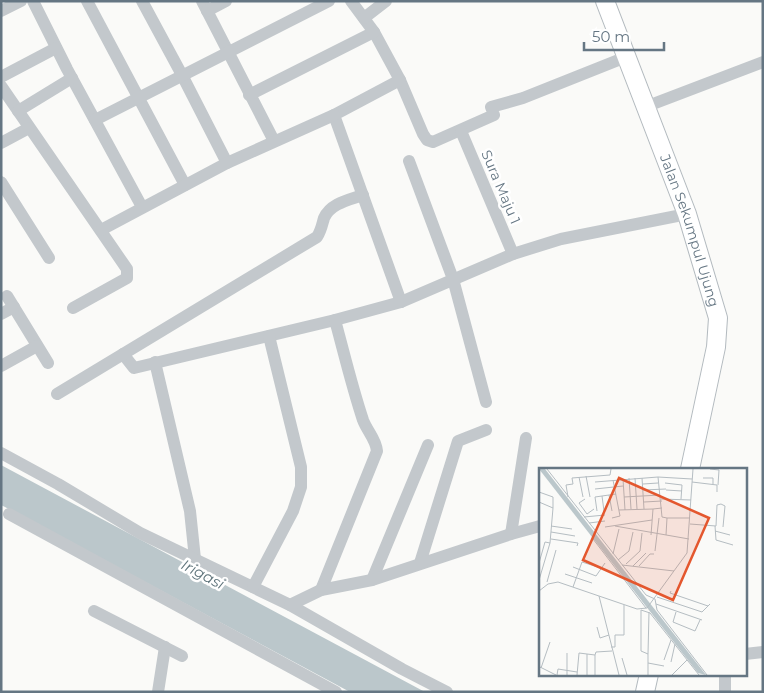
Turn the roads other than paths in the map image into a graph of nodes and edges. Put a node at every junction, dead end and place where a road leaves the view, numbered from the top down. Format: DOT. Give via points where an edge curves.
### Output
graph roads {
  1 [pos="21,1"];
  2 [pos="33,1"];
  3 [pos="87,1"];
  4 [pos="142,1"];
  5 [pos="226,1"];
  6 [pos="329,1"];
  7 [pos="352,1"];
  8 [pos="386,1"];
  9 [pos="605,1"];
  10 [pos="205,6"];
  11 [pos="1,11"];
  12 [pos="364,18"];
  13 [pos="374,32"];
  14 [pos="56,48"];
  15 [pos="228,52"];
  16 [pos="626,57"];
  17 [pos="763,62"];
  18 [pos="182,75"];
  19 [pos="1,77"];
  20 [pos="72,78"];
  21 [pos="400,80"];
  22 [pos="1,86"];
  23 [pos="249,95"];
  24 [pos="140,98"];
  25 [pos="645,107"];
  26 [pos="18,111"];
  27 [pos="334,115"];
  28 [pos="95,120"];
  29 [pos="29,128"];
  30 [pos="461,131"];
  31 [pos="274,141"];
  32 [pos="1,143"];
  33 [pos="409,161"];
  34 [pos="227,163"];
  35 [pos="1,182"];
  36 [pos="185,185"];
  37 [pos="363,196"];
  38 [pos="142,207"];
  39 [pos="687,214"];
  40 [pos="101,230"];
  41 [pos="513,254"];
  42 [pos="49,258"];
  43 [pos="453,279"];
  44 [pos="401,302"];
  45 [pos="73,308"];
  46 [pos="1,314"];
  47 [pos="335,320"];
  48 [pos="269,336"];
  49 [pos="37,346"];
  50 [pos="123,354"];
  51 [pos="155,362"];
  52 [pos="48,363"];
  53 [pos="1,366"];
  54 [pos="57,394"];
  55 [pos="486,402"];
  56 [pos="486,430"];
  57 [pos="526,438"];
  58 [pos="428,445"];
  59 [pos="1,453"];
  60 [pos="690,468"];
  61 [pos="9,514"];
  62 [pos="539,526"];
  63 [pos="511,534"];
  64 [pos="194,559"];
  65 [pos="420,563"];
  66 [pos="372,580"];
  67 [pos="252,587"];
  68 [pos="321,590"];
  69 [pos="290,605"];
  70 [pos="94,611"];
  71 [pos="165,647"];
  72 [pos="763,652"];
  73 [pos="746,654"];
  74 [pos="182,656"];
  75 [pos="649,676"];
  76 [pos="725,676"];
  77 [pos="158,692"];
  78 [pos="336,692"];
  79 [pos="447,692"];
  80 [pos="645,692"];
  81 [pos="725,692"];
  1 -- 11 [label="street"];
  2 -- 14 [label="street"];
  3 -- 24 [label="street"];
  4 -- 18 [label="street"];
  5 -- 10 [label="street"];
  6 -- 15 [label="street"];
  7 -- 12 [label="street"];
  8 -- 12 [label="street"];
  9 -- 16 [label="main road, Jalan Sekumpul Ujung"];
  10 -- 15 [label="street"];
  12 -- 13 [label="street"];
  13 -- 21 [label="street"];
  13 -- 23 [label="street"];
  14 -- 19 [label="street"];
  14 -- 20 [label="street"];
  15 -- 18 [label="street"];
  15 -- 23 [label="street"];
  16 -- 25 [label="main road, Jalan Sekumpul Ujung"];
  16 -- 30 [label="street" via="532,95 491,107 494,115"];
  17 -- 25 [label="street"];
  18 -- 24 [label="street"];
  18 -- 34 [label="street"];
  20 -- 26 [label="street"];
  20 -- 28 [label="street"];
  21 -- 27 [label="street"];
  21 -- 30 [label="street" via="427,140 433,142"];
  22 -- 26 [label="street"];
  23 -- 31 [label="street"];
  24 -- 28 [label="street"];
  24 -- 36 [label="street"];
  25 -- 39 [label="main road, Jalan Sekumpul Ujung"];
  26 -- 29 [label="street"];
  27 -- 31 [label="street"];
  27 -- 37 [label="street"];
  28 -- 38 [label="street"];
  29 -- 32 [label="street"];
  29 -- 40 [label="street"];
  30 -- 41 [label="street, Sura Maju 1"];
  31 -- 34 [label="street"];
  33 -- 43 [label="street"];
  34 -- 36 [label="street"];
  35 -- 42 [label="street"];
  36 -- 38 [label="street"];
  37 -- 44 [label="street"];
  37 -- 50 [label="street" via="330,210 317,237"];
  38 -- 40 [label="street"];
  39 -- 41 [label="street" via="561,239"];
  39 -- 60 [label="main road, Jalan Sekumpul Ujung" via="716,308 718,328"];
  40 -- 45 [label="street" via="125,264 127,278"];
  41 -- 43 [label="street"];
  43 -- 44 [label="street"];
  43 -- 55 [label="street"];
  44 -- 47 [label="street"];
  46 -- 49 [label="street" via="11,301"];
  47 -- 48 [label="street"];
  47 -- 68 [label="street" via="353,390 377,451"];
  48 -- 51 [label="street"];
  48 -- 67 [label="street" via="301,467 301,487 293,511"];
  49 -- 52 [label="street"];
  49 -- 53 [label="street"];
  50 -- 51 [label="street" via="134,368"];
  50 -- 54 [label="street"];
  51 -- 64 [label="street" via="190,511"];
  56 -- 65 [label="street" via="458,440"];
  57 -- 63 [label="street"];
  58 -- 66 [label="street"];
  59 -- 64 [label="street" via="140,533"];
  61 -- 78 [label="street"];
  62 -- 63 [label="street"];
  63 -- 65 [label="street"];
  64 -- 67 [label="street"];
  65 -- 66 [label="street"];
  66 -- 68 [label="street"];
  67 -- 69 [label="street"];
  68 -- 69 [label="street"];
  69 -- 79 [label="street"];
  70 -- 71 [label="street"];
  71 -- 74 [label="street"];
  71 -- 77 [label="street"];
  72 -- 73 [label="street"];
  75 -- 80 [label="main road"];
  76 -- 81 [label="street"];
}
